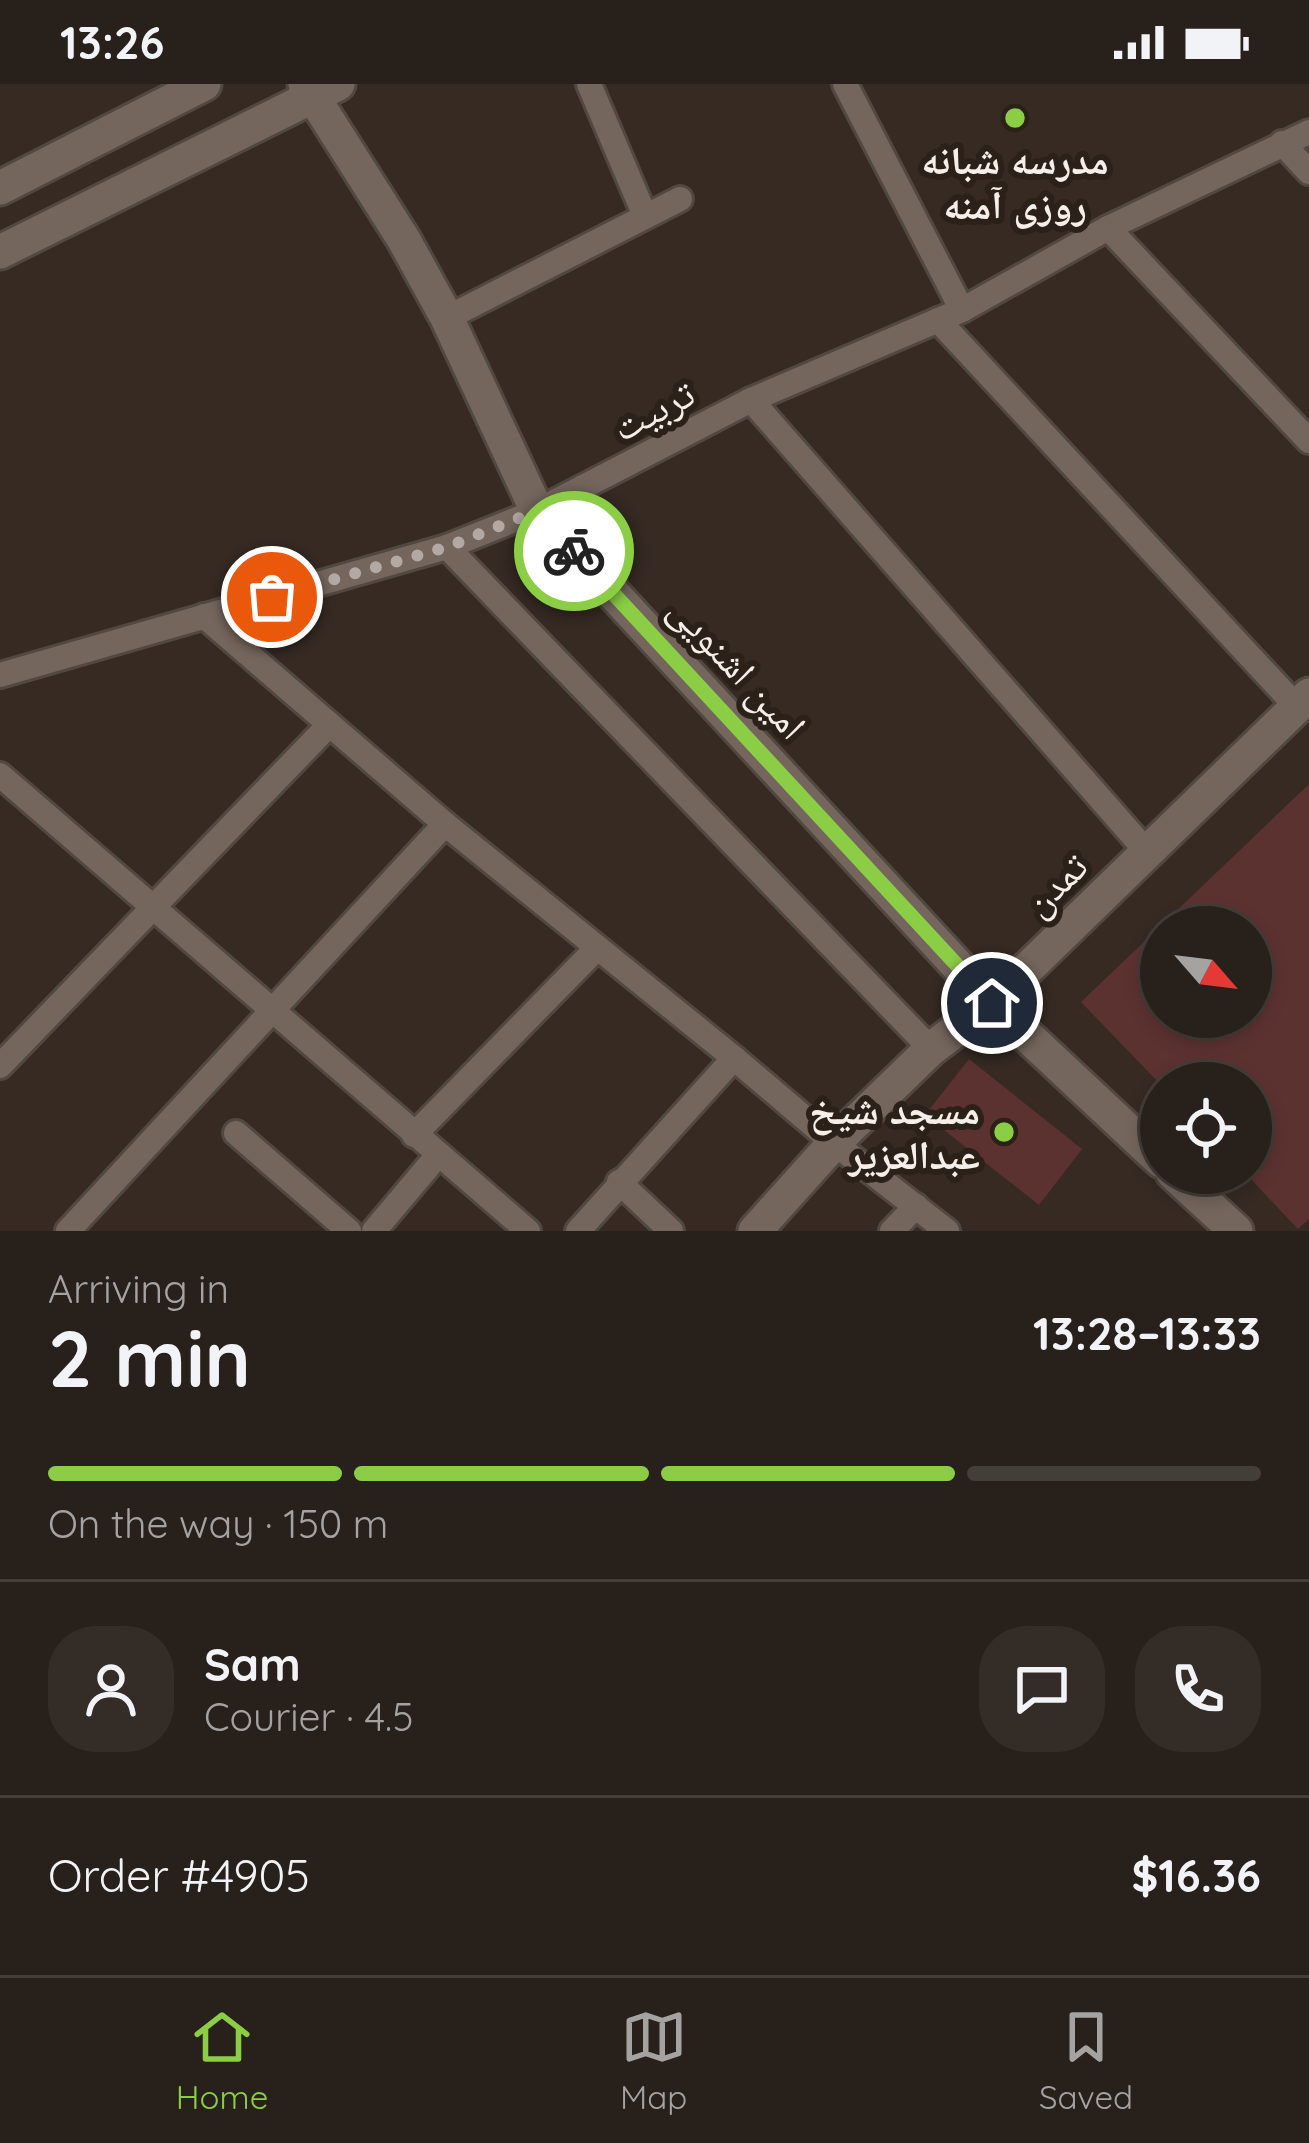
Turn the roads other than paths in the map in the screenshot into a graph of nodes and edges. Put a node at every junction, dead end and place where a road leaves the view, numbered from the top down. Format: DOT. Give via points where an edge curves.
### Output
graph roads {
  1 [pos="204,84"];
  2 [pos="589,84"];
  3 [pos="844,84"];
  4 [pos="319,88"];
  5 [pos="1309,132"];
  6 [pos="1282,143"];
  7 [pos="1309,172"];
  8 [pos="0,188"];
  9 [pos="680,199"];
  10 [pos="646,216"];
  11 [pos="1108,228"];
  12 [pos="0,252"];
  13 [pos="962,310"];
  14 [pos="446,318"];
  15 [pos="938,320"];
  16 [pos="751,400"];
  17 [pos="1309,441"];
  18 [pos="537,511"];
  19 [pos="447,547"];
  20 [pos="204,616"];
  21 [pos="0,675"];
  22 [pos="1303,701"];
  23 [pos="329,725"];
  24 [pos="0,776"];
  25 [pos="445,824"];
  26 [pos="1148,853"];
  27 [pos="153,908"];
  28 [pos="597,948"];
  29 [pos="992,1003"];
  30 [pos="270,1010"];
  31 [pos="931,1049"];
  32 [pos="734,1058"];
  33 [pos="0,1066"];
  34 [pos="236,1133"];
  35 [pos="414,1135"];
  36 [pos="1140,1141"];
  37 [pos="834,1143"];
  38 [pos="438,1155"];
  39 [pos="620,1182"];
  40 [pos="1195,1194"];
  41 [pos="916,1206"];
  42 [pos="68,1231"];
  43 [pos="349,1231"];
  44 [pos="374,1231"];
  45 [pos="528,1231"];
  46 [pos="578,1231"];
  47 [pos="670,1231"];
  48 [pos="755,1231"];
  49 [pos="892,1231"];
  50 [pos="947,1231"];
  51 [pos="1235,1231"];
  1 -- 8 [label="street"];
  2 -- 10 [label="street"];
  3 -- 13 [label="street"];
  4 -- 12 [label="street"];
  4 -- 14 [label="street, امین اشنویی"];
  5 -- 6 [label="street, تربیت"];
  6 -- 7 [label="street"];
  6 -- 11 [label="street, تربیت"];
  9 -- 10 [label="street"];
  10 -- 14 [label="street"];
  11 -- 13 [label="street, تربیت"];
  11 -- 17 [label="street"];
  13 -- 15 [label="street, تربیت"];
  14 -- 18 [label="street, امین اشنویی"];
  15 -- 16 [label="street, تربیت"];
  15 -- 22 [label="street"];
  16 -- 18 [label="street, تربیت"];
  16 -- 26 [label="street"];
  18 -- 19 [label="street, تربیت"];
  18 -- 29 [label="street, امین اشنویی"];
  19 -- 20 [label="street, تربیت"];
  19 -- 31 [label="street"];
  20 -- 21 [label="street, تربیت"];
  20 -- 23 [label="street"];
  22 -- 26 [label="street, تمدن"];
  23 -- 25 [label="street"];
  23 -- 27 [label="street"];
  24 -- 27 [label="street"];
  25 -- 28 [label="street"];
  25 -- 30 [label="street"];
  26 -- 29 [label="street, تمدن"];
  27 -- 30 [label="street"];
  27 -- 33 [label="street"];
  28 -- 32 [label="street"];
  28 -- 35 [label="street"];
  29 -- 31 [label="street, تمدن"];
  29 -- 36 [label="street, امین اشنویی"];
  30 -- 35 [label="street"];
  30 -- 42 [label="street"];
  31 -- 37 [label="street, تمدن"];
  32 -- 37 [label="street"];
  32 -- 39 [label="street"];
  34 -- 43 [label="street"];
  35 -- 38 [label="street"];
  37 -- 41 [label="street"];
  37 -- 48 [label="street, تمدن"];
  38 -- 44 [label="street"];
  38 -- 45 [label="street"];
  39 -- 46 [label="street"];
  39 -- 47 [label="street"];
  40 -- 51 [label="street"];
  41 -- 49 [label="street"];
  41 -- 50 [label="street"];
}
